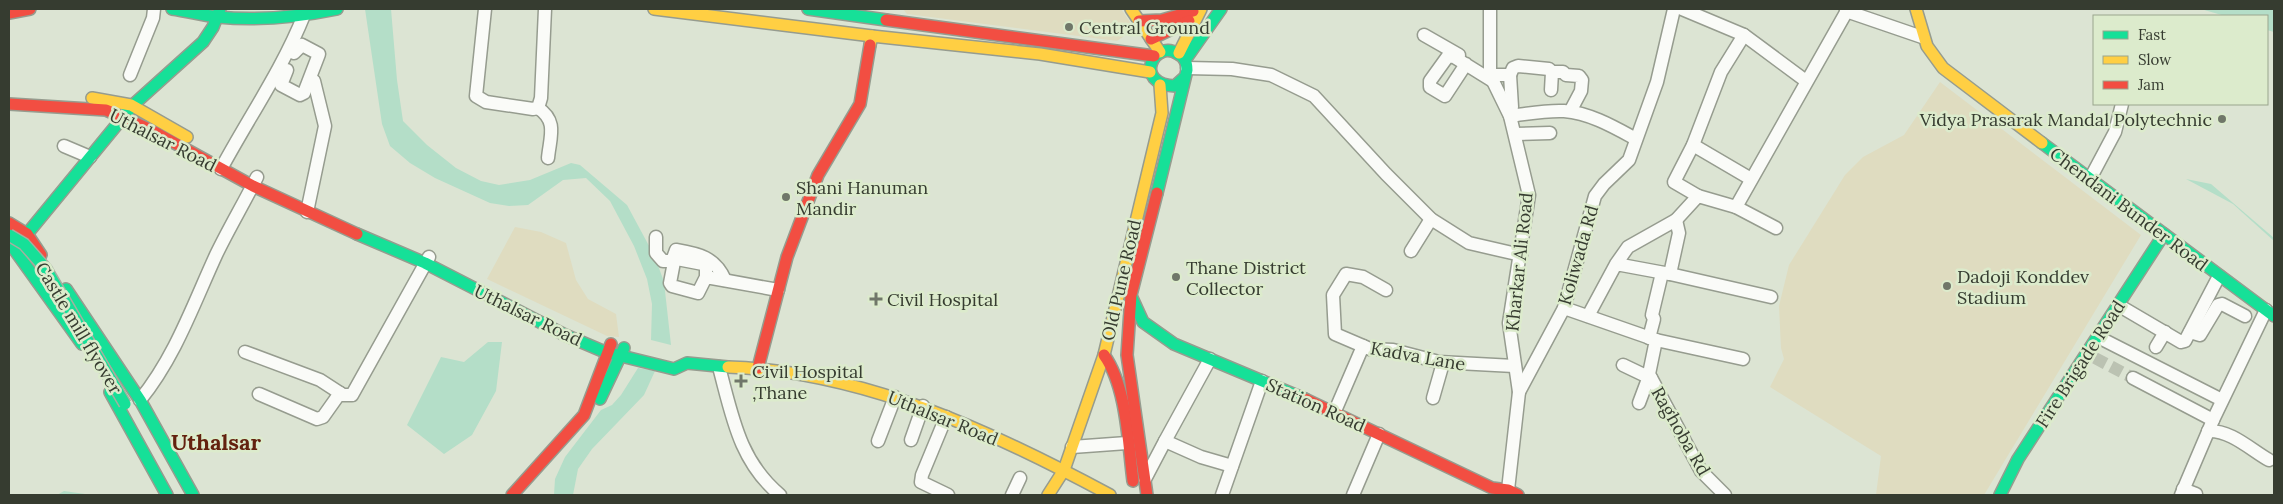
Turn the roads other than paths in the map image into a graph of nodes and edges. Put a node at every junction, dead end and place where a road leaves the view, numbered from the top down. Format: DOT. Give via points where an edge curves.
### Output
graph roads {
  1 [pos="30,9"];
  2 [pos="154,9"];
  3 [pos="172,9"];
  4 [pos="337,9"];
  5 [pos="485,9"];
  6 [pos="546,9"];
  7 [pos="654,9"];
  8 [pos="808,9"];
  9 [pos="1131,9"];
  10 [pos="1221,9"];
  11 [pos="1490,9"];
  12 [pos="1674,9"];
  13 [pos="1682,9"];
  14 [pos="1916,9"];
  15 [pos="1847,10"];
  16 [pos="870,12"];
  17 [pos="1194,12"];
  18 [pos="9,13"];
  19 [pos="219,13"];
  20 [pos="887,15"];
  21 [pos="304,16"];
  22 [pos="1140,21"];
  23 [pos="1424,35"];
  24 [pos="1744,35"];
  25 [pos="872,36"];
  26 [pos="1922,36"];
  27 [pos="1151,39"];
  28 [pos="292,52"];
  29 [pos="1157,54"];
  30 [pos="1182,62"];
  31 [pos="1466,64"];
  32 [pos="1150,72"];
  33 [pos="1552,72"];
  34 [pos="130,75"];
  35 [pos="1491,75"];
  36 [pos="1510,75"];
  37 [pos="279,80"];
  38 [pos="314,81"];
  39 [pos="1806,81"];
  40 [pos="1160,86"];
  41 [pos="1551,90"];
  42 [pos="9,96"];
  43 [pos="91,103"];
  44 [pos="9,104"];
  45 [pos="131,105"];
  46 [pos="2122,105"];
  47 [pos="538,108"];
  48 [pos="1572,108"];
  49 [pos="1511,111"];
  50 [pos="122,119"];
  51 [pos="1550,133"];
  52 [pos="1515,134"];
  53 [pos="1636,139"];
  54 [pos="1692,145"];
  55 [pos="64,146"];
  56 [pos="90,157"];
  57 [pos="548,158"];
  58 [pos="224,164"];
  59 [pos="2090,179"];
  60 [pos="1751,180"];
  61 [pos="255,181"];
  62 [pos="1698,196"];
  63 [pos="308,207"];
  64 [pos="1736,207"];
  65 [pos="1431,218"];
  66 [pos="1676,220"];
  67 [pos="9,223"];
  68 [pos="1776,228"];
  69 [pos="27,234"];
  70 [pos="2164,234"];
  71 [pos="656,237"];
  72 [pos="9,242"];
  73 [pos="1411,251"];
  74 [pos="1521,255"];
  75 [pos="427,260"];
  76 [pos="1616,264"];
  77 [pos="1666,274"];
  78 [pos="2219,276"];
  79 [pos="706,277"];
  80 [pos="725,280"];
  81 [pos="778,290"];
  82 [pos="1386,290"];
  83 [pos="1131,295"];
  84 [pos="1771,296"];
  85 [pos="2118,305"];
  86 [pos="1564,308"];
  87 [pos="2270,313"];
  88 [pos="1588,316"];
  89 [pos="2244,316"];
  90 [pos="2165,332"];
  91 [pos="2190,332"];
  92 [pos="2099,335"];
  93 [pos="1652,339"];
  94 [pos="1363,346"];
  95 [pos="2156,347"];
  96 [pos="609,348"];
  97 [pos="2136,351"];
  98 [pos="245,352"];
  99 [pos="622,352"];
  100 [pos="1104,355"];
  101 [pos="1210,359"];
  102 [pos="1743,359"];
  103 [pos="1443,363"];
  104 [pos="1623,365"];
  105 [pos="1514,366"];
  106 [pos="718,367"];
  107 [pos="758,368"];
  108 [pos="2186,373"];
  109 [pos="1650,376"];
  110 [pos="2132,378"];
  111 [pos="1262,381"];
  112 [pos="1519,392"];
  113 [pos="340,393"];
  114 [pos="259,394"];
  115 [pos="895,397"];
  116 [pos="1433,398"];
  117 [pos="2223,398"];
  118 [pos="140,400"];
  119 [pos="1638,403"];
  120 [pos="923,406"];
  121 [pos="1335,411"];
  122 [pos="584,415"];
  123 [pos="946,417"];
  124 [pos="2210,426"];
  125 [pos="1379,434"];
  126 [pos="911,440"];
  127 [pos="878,441"];
  128 [pos="1165,442"];
  129 [pos="1127,443"];
  130 [pos="1072,447"];
  131 [pos="2269,460"];
  132 [pos="1232,466"];
  133 [pos="1064,470"];
  134 [pos="1020,478"];
  135 [pos="1145,479"];
  136 [pos="2182,492"];
  137 [pos="1511,494"];
  138 [pos="2196,494"];
  139 [pos="167,495"];
  140 [pos="179,495"];
  141 [pos="193,495"];
  142 [pos="512,495"];
  143 [pos="780,495"];
  144 [pos="948,495"];
  145 [pos="1012,495"];
  146 [pos="1048,495"];
  147 [pos="1110,495"];
  148 [pos="1141,495"];
  149 [pos="1147,495"];
  150 [pos="1222,495"];
  151 [pos="1353,495"];
  152 [pos="1725,495"];
  153 [pos="2000,495"];
  1 -- 18 [label="main road"];
  2 -- 34 [label="street"];
  3 -- 19 [label="main road"];
  4 -- 21 [label="main road"];
  5 -- 47 [label="street" via="476,96 486,102"];
  6 -- 47 [label="street"];
  7 -- 25 [label="main road"];
  8 -- 16 [label="main road"];
  9 -- 22 [label="main road"];
  10 -- 30 [label="main road"];
  11 -- 35 [label="street, Kharkar Ali Road"];
  12 -- 53 [label="street, Koliwada Rd" via="1657,82"];
  13 -- 24 [label="street"];
  14 -- 26 [label="main road, Chendani Bunder Road"];
  15 -- 26 [label="street"];
  15 -- 39 [label="street"];
  16 -- 20 [label="main road"];
  16 -- 25 [label="main road"];
  17 -- 22 [label="main road" via="1162,20"];
  17 -- 27 [label="main road"];
  17 -- 30 [label="main road, Old Pune Road"];
  17 -- 30 [label="main road"];
  19 -- 21 [label="main road"];
  19 -- 45 [label="main road" via="196,50"];
  20 -- 25 [label="main road"];
  20 -- 29 [label="main road"];
  21 -- 28 [label="street"];
  22 -- 27 [label="main road"];
  23 -- 35 [label="street"];
  24 -- 39 [label="street"];
  24 -- 54 [label="street" via="1721,72"];
  25 -- 32 [label="main road" via="1040,54"];
  25 -- 81 [label="main road" via="860,104 818,175"];
  26 -- 59 [label="main road, Chendani Bunder Road" via="1932,58 1951,76"];
  27 -- 29 [label="main road"];
  28 -- 37 [label="street"];
  28 -- 37 [label="street" via="302,45 319,54 304,93 300,95 282,88"];
  29 -- 30 [label="main road" via="1167,49"];
  29 -- 32 [label="main road" via="1150,64"];
  30 -- 40 [label="main road" via="1174,86"];
  30 -- 65 [label="street" via="1271,76 1314,96"];
  30 -- 83 [label="main road, Old Pune Road"];
  31 -- 35 [label="street"];
  32 -- 40 [label="main road"];
  33 -- 36 [label="street" via="1518,66"];
  33 -- 41 [label="street"];
  33 -- 48 [label="street" via="1579,76 1582,80 1581,91"];
  35 -- 36 [label="street"];
  35 -- 49 [label="street, Kharkar Ali Road"];
  36 -- 49 [label="street"];
  37 -- 58 [label="street" via="263,93"];
  38 -- 63 [label="street" via="325,126"];
  39 -- 60 [label="street"];
  40 -- 100 [label="main road, Old Pune Road" via="1162,113"];
  42 -- 43 [label="main road"];
  43 -- 44 [label="main road, Uthalsar Road"];
  43 -- 45 [label="main road"];
  43 -- 50 [label="main road, Uthalsar Road"];
  45 -- 50 [label="main road"];
  45 -- 58 [label="main road"];
  46 -- 59 [label="street" via="2115,132"];
  47 -- 57 [label="street" via="551,122"];
  49 -- 52 [label="street, Kharkar Ali Road"];
  49 -- 53 [label="street" via="1574,112"];
  50 -- 56 [label="main road"];
  50 -- 58 [label="main road, Uthalsar Road"];
  51 -- 52 [label="street"];
  52 -- 74 [label="street, Kharkar Ali Road" via="1529,195"];
  53 -- 86 [label="street, Koliwada Rd" via="1629,160 1595,196"];
  54 -- 60 [label="street"];
  54 -- 62 [label="street" via="1674,182"];
  55 -- 56 [label="street"];
  56 -- 69 [label="main road"];
  58 -- 61 [label="main road, Uthalsar Road"];
  59 -- 70 [label="main road, Chendani Bunder Road"];
  60 -- 64 [label="street"];
  61 -- 63 [label="main road, Uthalsar Road"];
  61 -- 118 [label="street" via="217,254 178,341 157,380"];
  62 -- 64 [label="street"];
  62 -- 66 [label="street"];
  63 -- 75 [label="main road, Uthalsar Road"];
  64 -- 68 [label="street"];
  65 -- 73 [label="street"];
  65 -- 74 [label="street" via="1469,243"];
  66 -- 76 [label="street" via="1628,247"];
  66 -- 77 [label="street, Raghoba Rd" via="1679,233"];
  67 -- 69 [label="main road"];
  69 -- 72 [label="main road"];
  69 -- 118 [label="main road"];
  70 -- 78 [label="main road, Chendani Bunder Road"];
  70 -- 85 [label="main road, Fire Brigade Road"];
  71 -- 80 [label="street" via="656,253 663,261 672,261 675,247 709,259 719,267"];
  72 -- 139 [label="main road" via="89,354"];
  72 -- 140 [label="main road, Castle mill flyover, bridge" via="24,244 46,270"];
  74 -- 105 [label="street, Kharkar Ali Road" via="1509,323"];
  75 -- 96 [label="main road, Uthalsar Road" via="565,335"];
  75 -- 113 [label="street" via="352,395"];
  76 -- 77 [label="street"];
  76 -- 88 [label="street"];
  77 -- 84 [label="street"];
  77 -- 93 [label="street, Raghoba Rd" via="1652,315"];
  78 -- 87 [label="main road, Chendani Bunder Road"];
  78 -- 91 [label="street"];
  79 -- 80 [label="street"];
  80 -- 81 [label="street"];
  81 -- 107 [label="main road"];
  82 -- 94 [label="street" via="1363,277 1346,274 1333,296 1335,334"];
  83 -- 101 [label="main road, Station Road" via="1143,322 1174,344"];
  83 -- 135 [label="main road, Old Pune Road" via="1127,355"];
  85 -- 90 [label="street"];
  85 -- 92 [label="main road, Fire Brigade Road"];
  86 -- 88 [label="street"];
  86 -- 112 [label="street, Koliwada Rd"];
  87 -- 117 [label="street"];
  88 -- 93 [label="street"];
  89 -- 91 [label="street" via="2218,305 2200,335"];
  90 -- 91 [label="street" via="2181,342 2186,341"];
  90 -- 95 [label="street"];
  92 -- 97 [label="street"];
  92 -- 117 [label="street"];
  92 -- 153 [label="main road, Fire Brigade Road" via="2091,356 2018,459"];
  93 -- 102 [label="street"];
  93 -- 109 [label="street, Raghoba Rd"];
  94 -- 103 [label="street, Kadva Lane"];
  94 -- 121 [label="street, Kadva Lane"];
  96 -- 99 [label="main road, Uthalsar Road"];
  96 -- 122 [label="main road"];
  98 -- 113 [label="street" via="320,380"];
  99 -- 106 [label="main road, Uthalsar Road" via="674,369 687,363"];
  99 -- 122 [label="main road" via="598,405"];
  100 -- 129 [label="main road" via="1113,366"];
  100 -- 130 [label="main road, Old Pune Road"];
  101 -- 111 [label="main road, Station Road"];
  101 -- 128 [label="street"];
  103 -- 105 [label="street, Kadva Lane"];
  103 -- 116 [label="street"];
  104 -- 109 [label="street"];
  105 -- 112 [label="street, Kharkar Ali Road"];
  106 -- 107 [label="main road, Uthalsar Road"];
  106 -- 143 [label="street" via="736,434 745,452"];
  107 -- 115 [label="main road, Uthalsar Road" via="871,389"];
  108 -- 117 [label="street"];
  109 -- 119 [label="street"];
  109 -- 152 [label="street, Raghoba Rd" via="1701,470"];
  110 -- 124 [label="street"];
  111 -- 121 [label="main road, Station Road"];
  111 -- 132 [label="street"];
  112 -- 137 [label="street, Kharkar Ali Road"];
  113 -- 114 [label="street" via="323,417 317,419"];
  115 -- 120 [label="main road, Uthalsar Road"];
  115 -- 127 [label="street"];
  117 -- 124 [label="street"];
  118 -- 141 [label="main road"];
  120 -- 123 [label="main road, Uthalsar Road"];
  120 -- 126 [label="street"];
  121 -- 125 [label="main road, Station Road"];
  122 -- 142 [label="main road"];
  123 -- 133 [label="main road, Uthalsar Road"];
  123 -- 144 [label="street" via="921,482"];
  124 -- 131 [label="street"];
  124 -- 136 [label="street"];
  125 -- 137 [label="main road, Station Road"];
  125 -- 151 [label="street"];
  128 -- 132 [label="street"];
  128 -- 135 [label="street"];
  129 -- 130 [label="street"];
  129 -- 148 [label="main road" via="1133,481"];
  130 -- 133 [label="main road, Old Pune Road"];
  132 -- 150 [label="street"];
  133 -- 146 [label="main road, Old Pune Road"];
  133 -- 147 [label="main road, Uthalsar Road"];
  134 -- 145 [label="street"];
  135 -- 149 [label="main road, Old Pune Road"];
  136 -- 138 [label="street"];
}
